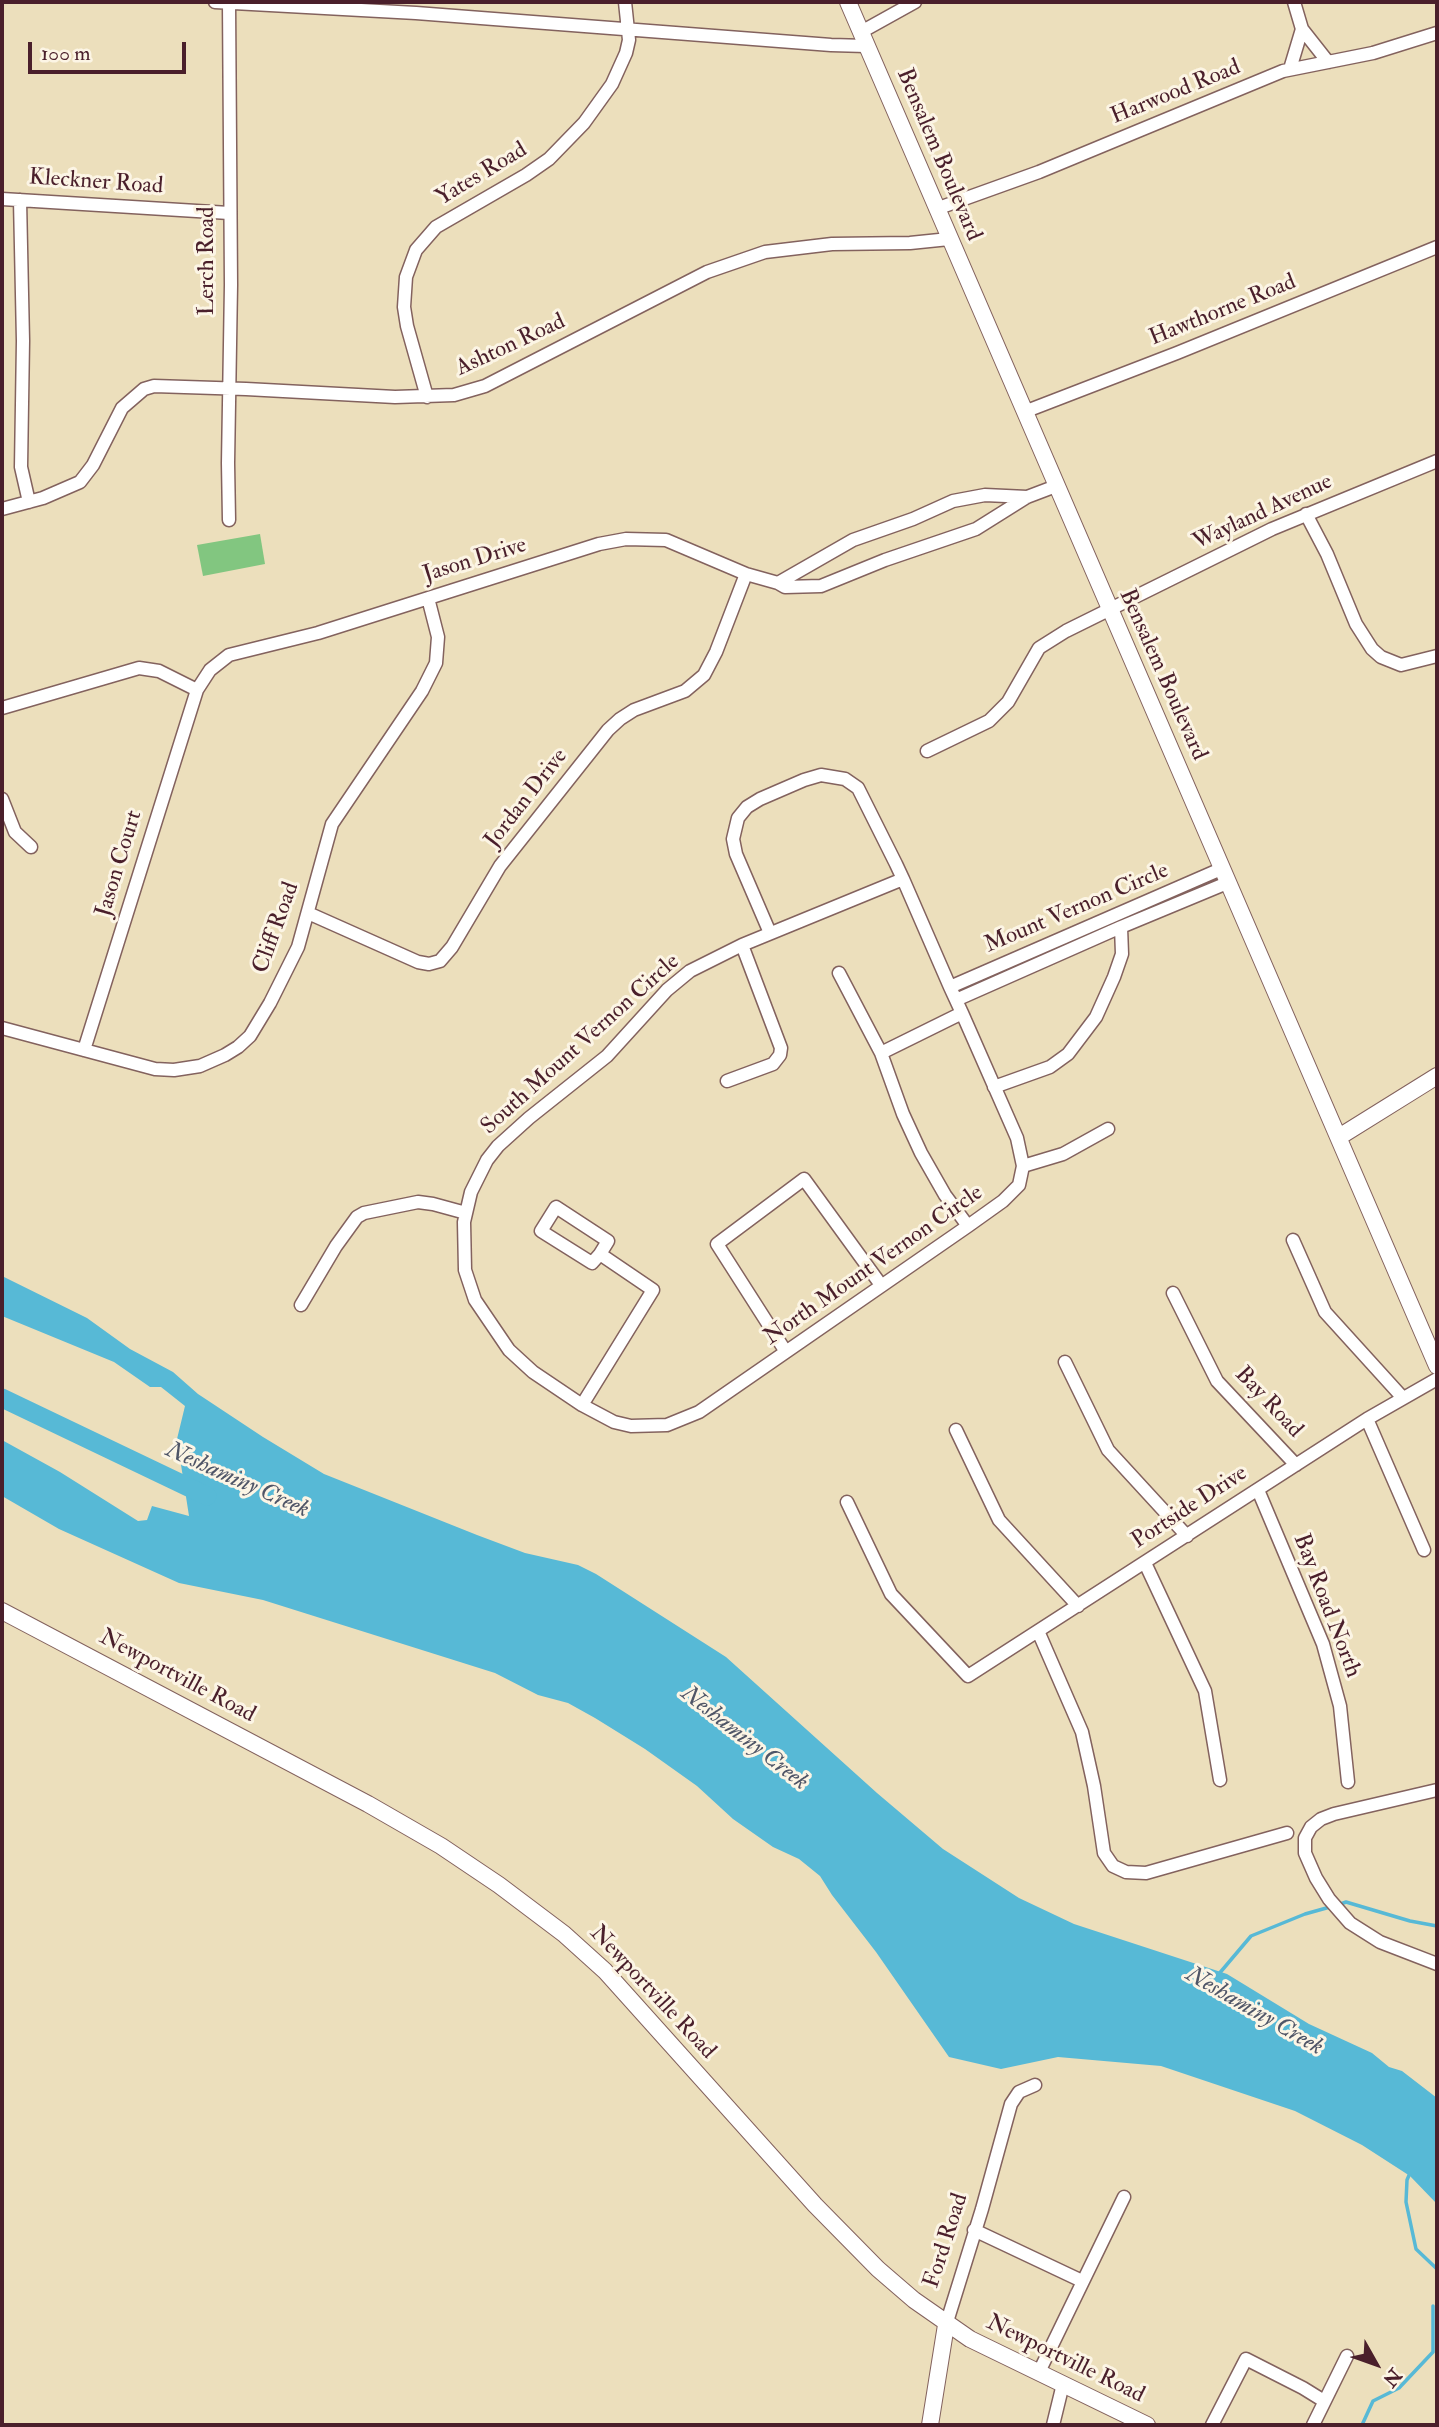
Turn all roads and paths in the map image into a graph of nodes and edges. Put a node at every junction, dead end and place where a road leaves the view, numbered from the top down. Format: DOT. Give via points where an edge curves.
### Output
graph roads {
  1 [pos="215,2"];
  2 [pos="625,2"];
  3 [pos="848,2"];
  4 [pos="915,2"];
  5 [pos="1294,2"];
  6 [pos="229,3"];
  7 [pos="629,29"];
  8 [pos="1302,29"];
  9 [pos="1437,33"];
  10 [pos="864,39"];
  11 [pos="1328,62"];
  12 [pos="1290,69"];
  13 [pos="2,199"];
  14 [pos="20,200"];
  15 [pos="936,209"];
  16 [pos="229,213"];
  17 [pos="949,239"];
  18 [pos="1437,247"];
  19 [pos="228,390"];
  20 [pos="427,397"];
  21 [pos="1024,412"];
  22 [pos="1437,461"];
  23 [pos="1056,486"];
  24 [pos="1027,497"];
  25 [pos="29,502"];
  26 [pos="2,509"];
  27 [pos="1307,514"];
  28 [pos="229,520"];
  29 [pos="746,575"];
  30 [pos="778,583"];
  31 [pos="428,598"];
  32 [pos="1109,611"];
  33 [pos="1437,656"];
  34 [pos="197,690"];
  35 [pos="2,708"];
  36 [pos="927,751"];
  37 [pos="2,799"];
  38 [pos="31,847"];
  39 [pos="1224,876"];
  40 [pos="903,878"];
  41 [pos="307,913"];
  42 [pos="1121,927"];
  43 [pos="770,933"];
  44 [pos="742,945"];
  45 [pos="839,973"];
  46 [pos="950,987"];
  47 [pos="956,1000"];
  48 [pos="962,1013"];
  49 [pos="2,1028"];
  50 [pos="84,1050"];
  51 [pos="881,1053"];
  52 [pos="1437,1076"];
  53 [pos="727,1081"];
  54 [pos="994,1087"];
  55 [pos="1108,1129"];
  56 [pos="1339,1137"];
  57 [pos="1023,1166"];
  58 [pos="466,1213"];
  59 [pos="968,1226"];
  60 [pos="1293,1240"];
  61 [pos="600,1254"];
  62 [pos="881,1285"];
  63 [pos="1173,1293"];
  64 [pos="300,1305"];
  65 [pos="786,1352"];
  66 [pos="1065,1362"];
  67 [pos="1437,1366"];
  68 [pos="1437,1379"];
  69 [pos="1403,1398"];
  70 [pos="582,1405"];
  71 [pos="1367,1419"];
  72 [pos="956,1430"];
  73 [pos="1296,1465"];
  74 [pos="1258,1490"];
  75 [pos="847,1502"];
  76 [pos="1187,1536"];
  77 [pos="1424,1550"];
  78 [pos="1145,1563"];
  79 [pos="1078,1606"];
  80 [pos="2,1611"];
  81 [pos="1038,1631"];
  82 [pos="1220,1780"];
  83 [pos="1348,1782"];
  84 [pos="1437,1790"];
  85 [pos="1287,1833"];
  86 [pos="1437,1964"];
  87 [pos="1035,2085"];
  88 [pos="1124,2197"];
  89 [pos="974,2230"];
  90 [pos="1082,2281"];
  91 [pos="946,2325"];
  92 [pos="1347,2357"];
  93 [pos="1039,2372"];
  94 [pos="1063,2384"];
  95 [pos="1324,2402"];
  96 [pos="930,2425"];
  97 [pos="1054,2425"];
  98 [pos="1147,2425"];
  99 [pos="1212,2425"];
  100 [pos="1313,2425"];
  1 -- 6 [label="street"];
  2 -- 7 [label="street, Yates Road"];
  3 -- 10 [label="main road, Bensalem Boulevard"];
  4 -- 10 [label="street"];
  5 -- 8 [label="street"];
  6 -- 7 [label="street"];
  6 -- 16 [label="street, Lerch Road"];
  7 -- 10 [label="street" via="831,45"];
  7 -- 20 [label="street, Yates Road" via="626,53 612,84 562,147 526,175 436,227 416,250 406,277 404,307"];
  8 -- 11 [label="street"];
  8 -- 12 [label="street"];
  9 -- 11 [label="street, Harwood Road"];
  10 -- 15 [label="main road, Bensalem Boulevard"];
  11 -- 12 [label="street, Harwood Road"];
  12 -- 15 [label="street, Harwood Road"];
  13 -- 14 [label="street, Kleckner Road"];
  14 -- 16 [label="street, Kleckner Road"];
  14 -- 25 [label="street" via="21,467"];
  15 -- 17 [label="main road, Bensalem Boulevard"];
  16 -- 19 [label="street, Lerch Road"];
  17 -- 20 [label="street, Ashton Road" via="832,244 765,253 684,283 475,391"];
  17 -- 21 [label="main road, Bensalem Boulevard"];
  18 -- 21 [label="street, Hawthorne Road"];
  19 -- 20 [label="street, Ashton Road"];
  19 -- 25 [label="street, Ashton Road" via="144,389 122,408 80,482"];
  19 -- 28 [label="street, Lerch Road"];
  21 -- 23 [label="main road, Bensalem Boulevard"];
  22 -- 27 [label="street, Wayland Avenue"];
  23 -- 24 [label="street, Jason Drive"];
  23 -- 32 [label="main road, Bensalem Boulevard"];
  24 -- 30 [label="street, Jason Drive" via="985,495 953,500 853,540"];
  24 -- 30 [label="street, Jason Drive" via="976,529 835,582 794,588"];
  25 -- 26 [label="street, Ashton Road"];
  27 -- 32 [label="street, Wayland Avenue"];
  27 -- 33 [label="street" via="1356,624 1372,649 1401,665"];
  29 -- 30 [label="street, Jason Drive"];
  29 -- 31 [label="street, Jason Drive" via="666,540 626,539"];
  29 -- 41 [label="street, Jordan Drive" via="704,675 685,691 634,710 608,730 500,866 440,961 418,962"];
  31 -- 34 [label="street, Jason Drive" via="318,633 238,651 211,670"];
  31 -- 41 [label="street, Cliff Road" via="438,637 436,663 332,824"];
  32 -- 36 [label="street, Wayland Avenue" via="1039,648 1008,702 989,722"];
  32 -- 39 [label="main road, Bensalem Boulevard"];
  34 -- 35 [label="street" via="159,671 139,668"];
  34 -- 50 [label="street, Jason Court"];
  37 -- 38 [label="street" via="15,832"];
  39 -- 42 [label="street, Mount Vernon Circle"];
  39 -- 46 [label="street, Mount Vernon Circle"];
  39 -- 56 [label="main road, Bensalem Boulevard"];
  40 -- 43 [label="street, South Mount Vernon Circle"];
  40 -- 43 [label="street" via="858,788 828,775 804,780 747,807 734,828 736,854"];
  40 -- 46 [label="street"];
  41 -- 50 [label="street, Cliff Road" via="293,957 260,1022 225,1055 174,1070"];
  42 -- 47 [label="street, Mount Vernon Circle"];
  42 -- 54 [label="street" via="1122,954 1114,977 1096,1017 1068,1054 1050,1067"];
  43 -- 44 [label="street, South Mount Vernon Circle"];
  44 -- 53 [label="street" via="781,1048 773,1064"];
  44 -- 58 [label="street, South Mount Vernon Circle" via="690,971 607,1056 498,1146 475,1182"];
  45 -- 51 [label="street"];
  46 -- 47 [label="street"];
  47 -- 48 [label="street"];
  48 -- 51 [label="street"];
  48 -- 54 [label="street"];
  49 -- 50 [label="street, Cliff Road"];
  51 -- 59 [label="street" via="921,1153"];
  52 -- 56 [label="main road"];
  54 -- 57 [label="street" via="1017,1138"];
  55 -- 57 [label="street" via="1063,1154"];
  56 -- 67 [label="main road, Bensalem Boulevard"];
  57 -- 59 [label="street, North Mount Vernon Circle" via="1013,1192"];
  58 -- 64 [label="street" via="418,1202 363,1213 346,1230"];
  58 -- 70 [label="street, South Mount Vernon Circle" via="463,1256 475,1300 509,1350"];
  59 -- 62 [label="street, North Mount Vernon Circle"];
  60 -- 69 [label="street" via="1325,1312"];
  61 -- 61 [label="street" via="607,1241 556,1208 541,1231 592,1263"];
  61 -- 70 [label="street" via="653,1290"];
  62 -- 65 [label="street, North Mount Vernon Circle"];
  62 -- 65 [label="street" via="804,1179 717,1244"];
  63 -- 73 [label="street, Bay Road" via="1217,1381"];
  65 -- 70 [label="street, North Mount Vernon Circle" via="699,1412 667,1425 622,1424"];
  66 -- 76 [label="street" via="1108,1450"];
  68 -- 69 [label="street, Portside Drive"];
  69 -- 71 [label="street, Portside Drive"];
  71 -- 73 [label="street, Portside Drive"];
  71 -- 77 [label="street"];
  72 -- 79 [label="street" via="999,1520"];
  73 -- 74 [label="street, Portside Drive"];
  74 -- 76 [label="street, Portside Drive"];
  74 -- 83 [label="street, Bay Road North" via="1323,1644 1340,1706"];
  75 -- 81 [label="street, Portside Drive" via="891,1594 968,1676"];
  76 -- 78 [label="street, Portside Drive"];
  78 -- 79 [label="street, Portside Drive"];
  78 -- 82 [label="street" via="1205,1691"];
  79 -- 81 [label="street, Portside Drive"];
  80 -- 91 [label="main road, Newportville Road" via="368,1804 449,1851 538,1913 618,1984 855,2247"];
  81 -- 85 [label="street" via="1082,1732 1104,1853 1113,1867 1146,1873"];
  84 -- 86 [label="street" via="1334,1814 1311,1827 1305,1838 1305,1853 1316,1878 1350,1923 1380,1942"];
  87 -- 89 [label="street, Ford Road" via="1021,2090 1011,2104"];
  88 -- 90 [label="street"];
  89 -- 90 [label="street"];
  89 -- 91 [label="street, Ford Road"];
  90 -- 93 [label="street"];
  91 -- 93 [label="main road, Newportville Road"];
  91 -- 96 [label="main road, Ford Road"];
  92 -- 95 [label="street"];
  93 -- 94 [label="main road, Newportville Road"];
  94 -- 97 [label="street"];
  94 -- 98 [label="main road, Newportville Road"];
  95 -- 99 [label="street" via="1246,2359"];
  95 -- 100 [label="street"];
}
